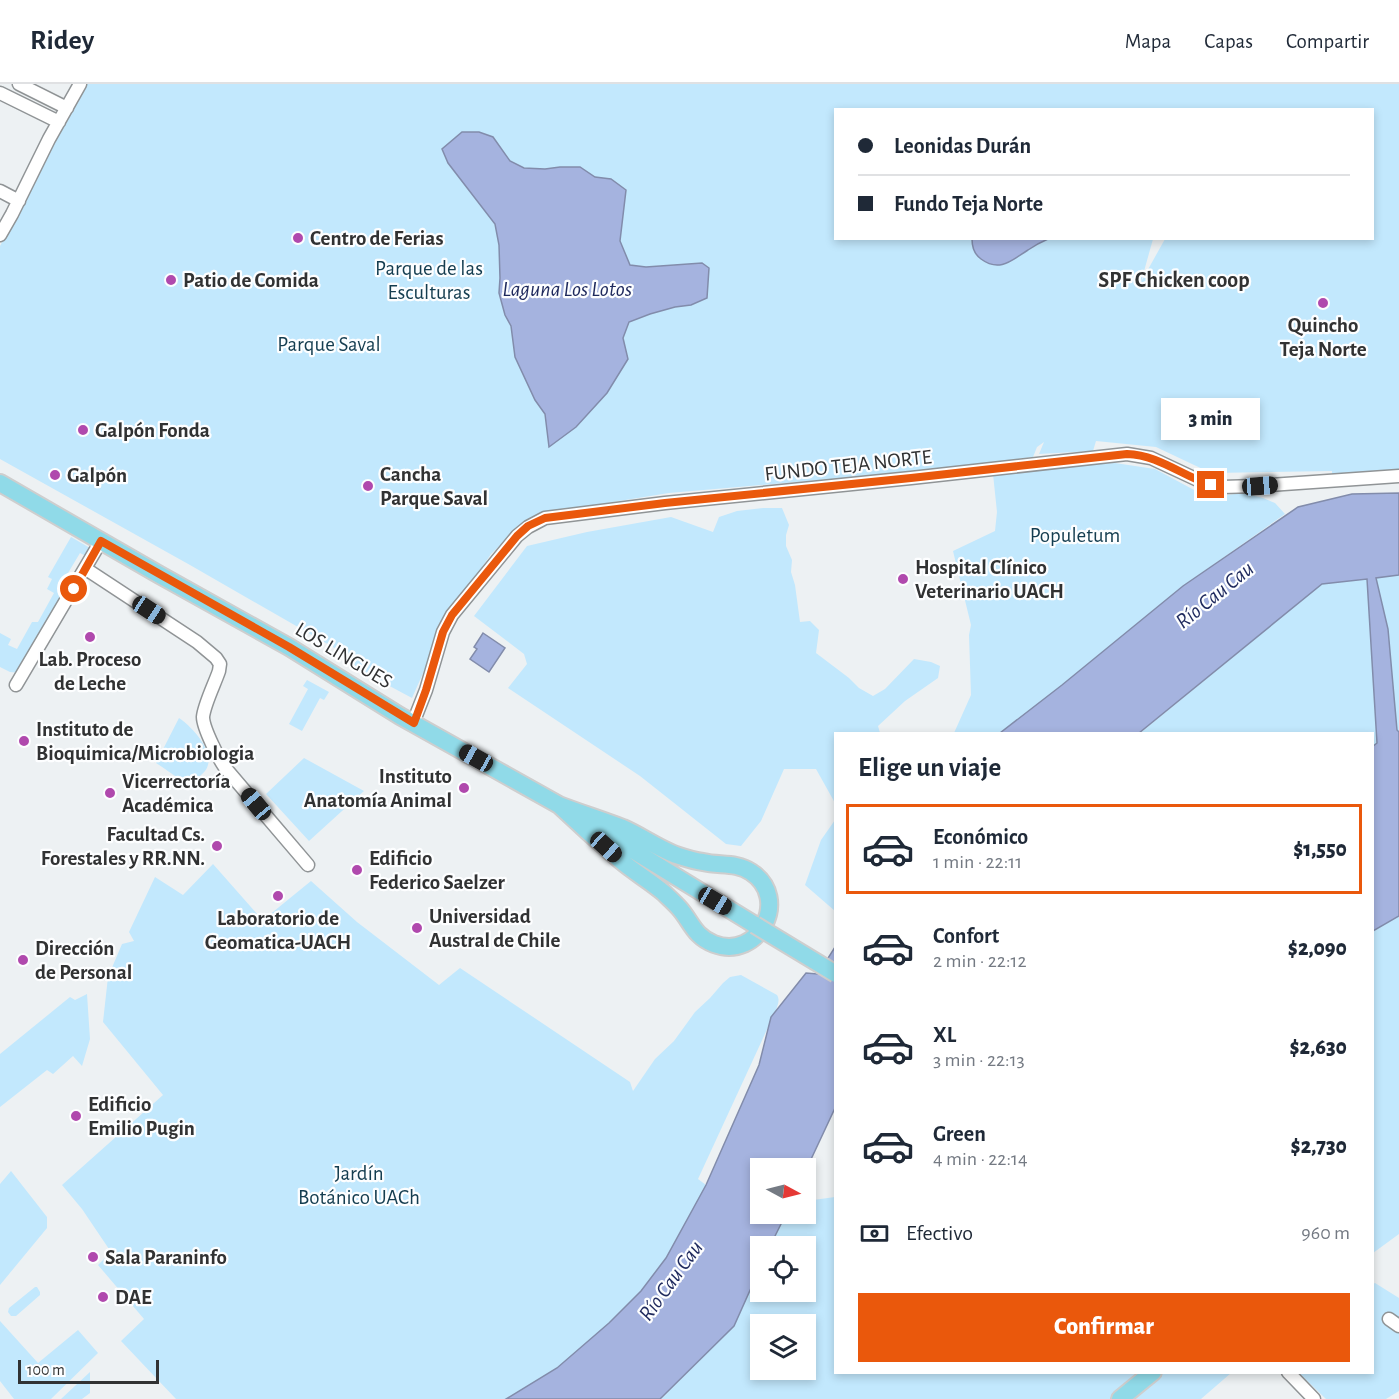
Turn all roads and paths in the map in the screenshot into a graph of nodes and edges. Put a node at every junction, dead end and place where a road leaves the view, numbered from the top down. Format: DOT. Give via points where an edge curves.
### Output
graph roads {
  1 [pos="19,84"];
  2 [pos="80,84"];
  3 [pos="0,93"];
  4 [pos="67,108"];
  5 [pos="59,122"];
  6 [pos="0,191"];
  7 [pos="19,201"];
  8 [pos="0,235"];
  9 [pos="1399,476"];
  10 [pos="0,483"];
  11 [pos="101,541"];
  12 [pos="86,569"];
  13 [pos="16,685"];
  14 [pos="414,723"];
  15 [pos="559,806"];
  16 [pos="308,865"];
  17 [pos="834,973"];
  18 [pos="1151,1374"];
  19 [pos="1290,1374"];
  20 [pos="1120,1399"];
  21 [pos="1314,1399"];
  1 -- 4 [label="street"];
  2 -- 4 [label="street"];
  3 -- 5 [label="street"];
  4 -- 5 [label="street"];
  5 -- 7 [label="street"];
  6 -- 7 [label="street"];
  7 -- 8 [label="street"];
  9 -- 14 [label="street, FUNDO TEJA NORTE" via="1222,487 1200,482 1151,458 1127,454 545,518 517,536 452,615"];
  10 -- 11 [label="main road, LOS LINGUES"];
  11 -- 12 [label="street"];
  11 -- 14 [label="main road, LOS LINGUES"];
  12 -- 13 [label="street"];
  12 -- 16 [label="street" via="216,658 219,671 203,719 220,762"];
  14 -- 15 [label="main road, LOS LINGUES"];
  15 -- 15 [label="main road" via="664,893 696,932 710,942 736,946 755,938 764,927 770,907 767,893 750,872 734,865 704,863 676,854 623,828"];
  15 -- 17 [label="main road, LOS LINGUES, bridge"];
  18 -- 20 [label="main road"];
  19 -- 21 [label="street"];
}
